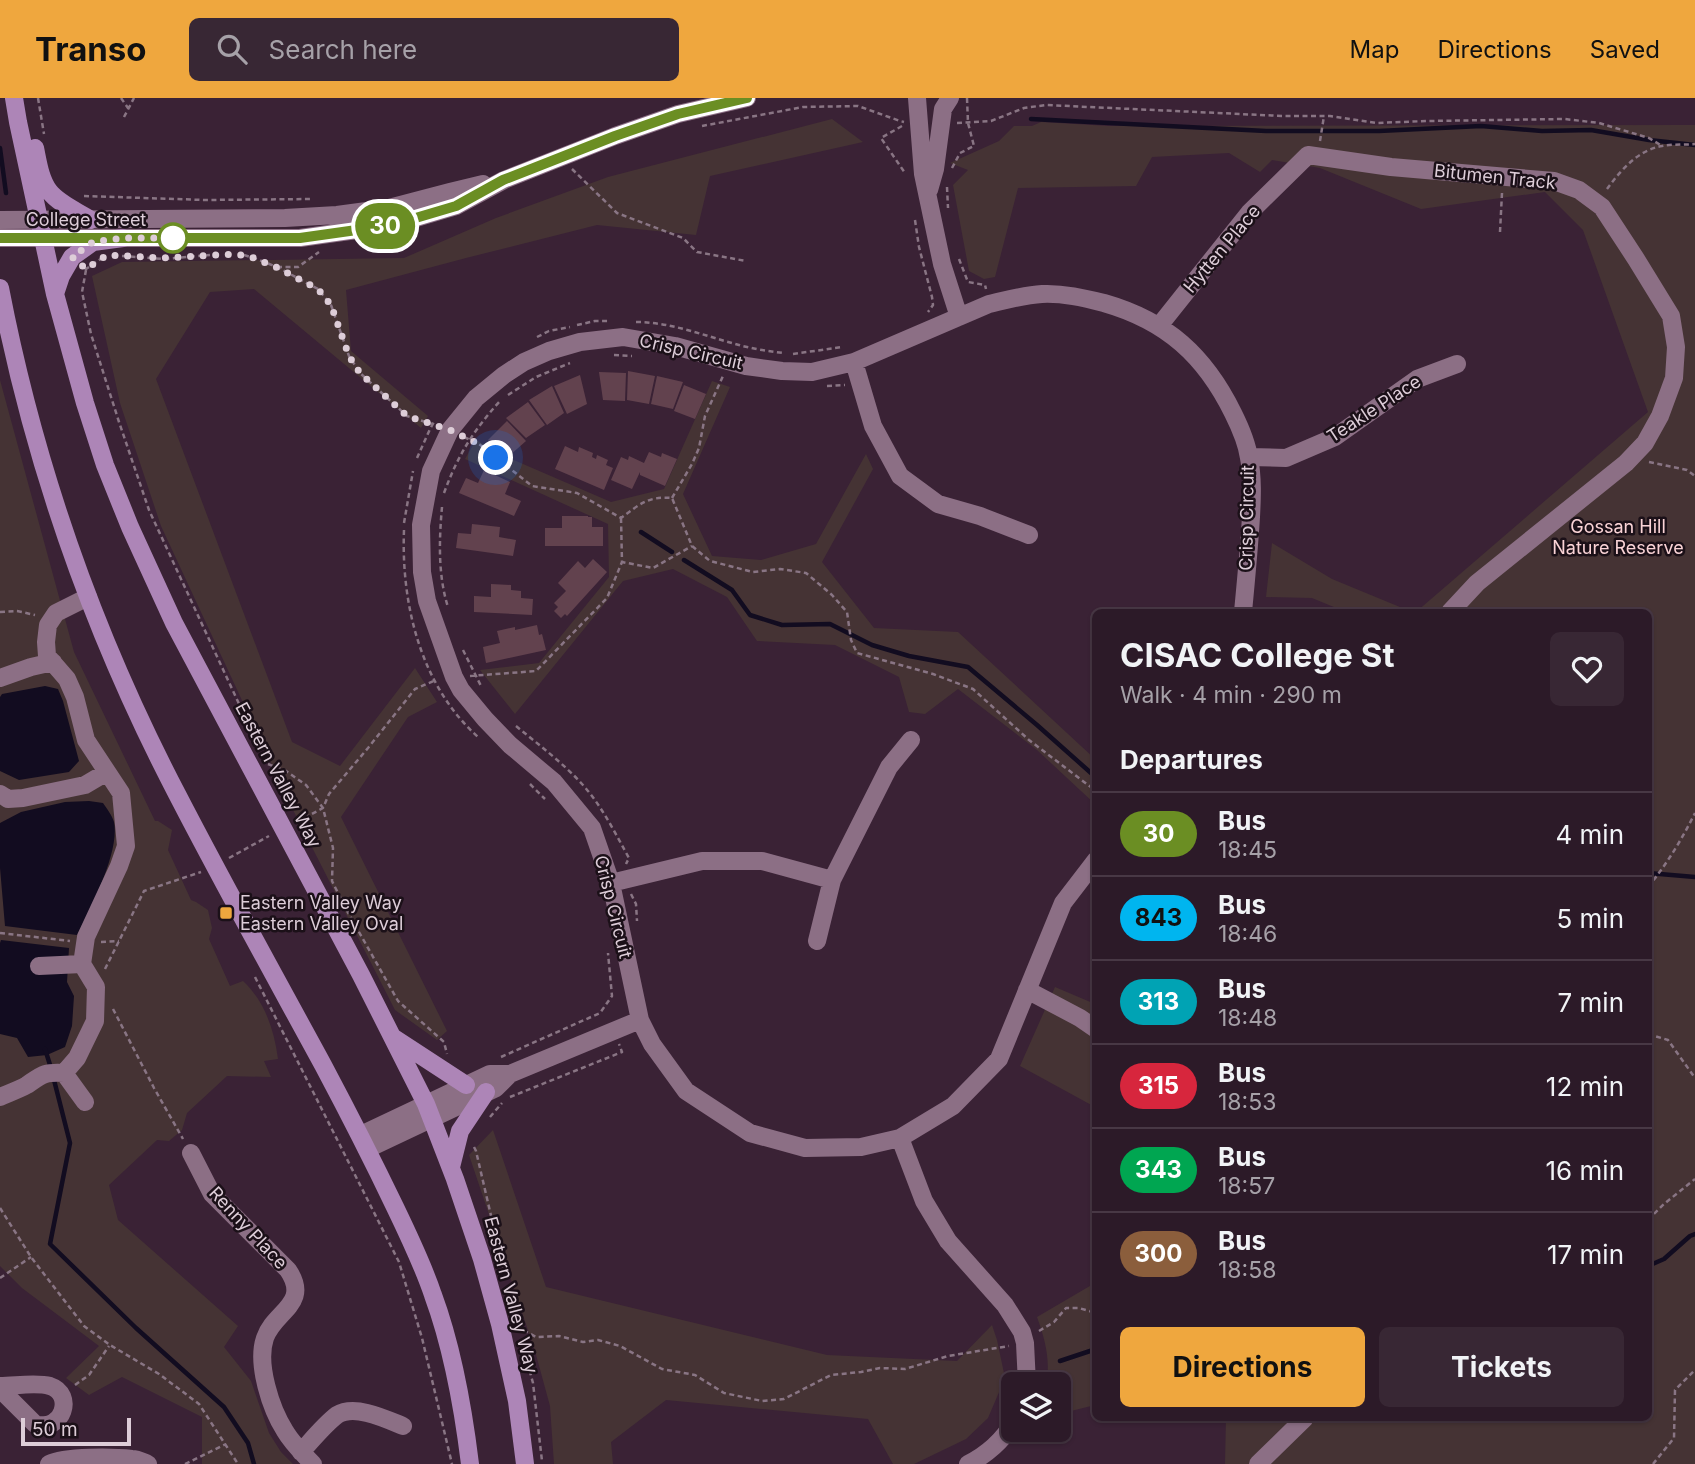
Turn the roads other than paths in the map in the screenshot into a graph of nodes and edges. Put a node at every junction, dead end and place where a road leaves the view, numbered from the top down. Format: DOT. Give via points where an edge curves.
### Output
graph roads {
  1 [pos="14,98"];
  2 [pos="747,98"];
  3 [pos="917,98"];
  4 [pos="950,98"];
  5 [pos="18,122"];
  6 [pos="1318,156"];
  7 [pos="503,180"];
  8 [pos="928,194"];
  9 [pos="0,220"];
  10 [pos="38,220"];
  11 [pos="91,220"];
  12 [pos="0,238"];
  13 [pos="43,238"];
  14 [pos="122,247"];
  15 [pos="0,289"];
  16 [pos="55,294"];
  17 [pos="959,317"];
  18 [pos="1159,326"];
  19 [pos="851,354"];
  20 [pos="1457,364"];
  21 [pos="1249,457"];
  22 [pos="1029,535"];
  23 [pos="88,597"];
  24 [pos="1243,609"];
  25 [pos="1453,609"];
  26 [pos="53,662"];
  27 [pos="0,678"];
  28 [pos="911,740"];
  29 [pos="107,772"];
  30 [pos="0,794"];
  31 [pos="1092,865"];
  32 [pos="832,880"];
  33 [pos="619,881"];
  34 [pos="817,941"];
  35 [pos="82,964"];
  36 [pos="39,966"];
  37 [pos="1027,990"];
  38 [pos="640,1020"];
  39 [pos="1092,1026"];
  40 [pos="394,1038"];
  41 [pos="64,1073"];
  42 [pos="510,1074"];
  43 [pos="466,1085"];
  44 [pos="486,1092"];
  45 [pos="0,1097"];
  46 [pos="85,1102"];
  47 [pos="429,1111"];
  48 [pos="900,1138"];
  49 [pos="364,1142"];
  50 [pos="191,1153"];
  51 [pos="451,1167"];
  52 [pos="1026,1372"];
  53 [pos="0,1388"];
  54 [pos="1301,1421"];
  55 [pos="403,1426"];
  56 [pos="1001,1439"];
  57 [pos="307,1458"];
  58 [pos="49,1464"];
  59 [pos="148,1464"];
  60 [pos="470,1464"];
  61 [pos="525,1464"];
  62 [pos="968,1464"];
  63 [pos="1258,1464"];
  1 -- 5 [label="main road, Eastern Valley Way"];
  2 -- 7 [label="street, College Street" via="678,114"];
  3 -- 8 [label="street"];
  4 -- 8 [label="street" via="943,109"];
  5 -- 10 [label="main road, Eastern Valley Way"];
  5 -- 11 [label="main road" via="33,143 48,190"];
  6 -- 18 [label="street, Hytten Place" via="1308,155 1249,213"];
  6 -- 25 [label="street, Bitumen Track" via="1554,181 1579,190 1602,206 1671,316 1676,346 1674,378 1645,443 1477,583"];
  7 -- 11 [label="street, College Street" via="362,213"];
  7 -- 14 [label="street, College Street" via="456,206 392,225 300,238"];
  8 -- 17 [label="street" via="942,264"];
  9 -- 10 [label="street, College Street"];
  10 -- 11 [label="street, College Street"];
  10 -- 13 [label="main road, Eastern Valley Way"];
  12 -- 13 [label="street, College Street"];
  13 -- 14 [label="street, College Street"];
  13 -- 16 [label="main road, Eastern Valley Way"];
  14 -- 16 [label="main road" via="93,242 72,257"];
  15 -- 23 [label="main road" via="11,348 48,482"];
  16 -- 40 [label="main road, Eastern Valley Way" via="85,403 130,527 174,623"];
  17 -- 18 [label="street, Crisp Circuit" via="989,304 1042,294 1078,296 1127,310"];
  17 -- 19 [label="street, Crisp Circuit"];
  18 -- 21 [label="street, Crisp Circuit" via="1201,362 1222,390"];
  19 -- 22 [label="street" via="873,426 900,476 938,505"];
  19 -- 33 [label="street, Crisp Circuit" via="812,372 782,371 623,337 580,342 524,362 440,424 421,526 421,562 426,601 454,677 485,719 554,782 592,828"];
  20 -- 21 [label="street, Teakle Place" via="1417,379 1335,437 1286,458"];
  21 -- 24 [label="street, Crisp Circuit" via="1252,489"];
  23 -- 26 [label="street" via="56,613 48,625 47,656"];
  23 -- 49 [label="main road" via="145,731"];
  26 -- 27 [label="street"];
  26 -- 29 [label="street" via="67,679 86,740"];
  28 -- 32 [label="street" via="889,767"];
  29 -- 30 [label="street" via="73,788 23,798 8,799"];
  29 -- 35 [label="street" via="121,793 126,846 86,937"];
  31 -- 37 [label="street, Crisp Circuit" via="1063,903"];
  32 -- 33 [label="street" via="762,861 702,861"];
  32 -- 34 [label="street"];
  33 -- 38 [label="street, Crisp Circuit"];
  35 -- 36 [label="street"];
  35 -- 41 [label="street" via="96,986 95,1021"];
  37 -- 39 [label="street"];
  37 -- 48 [label="street, Crisp Circuit" via="999,1059 953,1106"];
  38 -- 42 [label="street"];
  38 -- 48 [label="street, Crisp Circuit" via="685,1091 750,1133 805,1148 861,1147"];
  40 -- 43 [label="main road"];
  40 -- 47 [label="main road, Eastern Valley Way"];
  41 -- 45 [label="street" via="37,1076"];
  41 -- 46 [label="street"];
  42 -- 43 [label="street" via="490,1074"];
  42 -- 44 [label="street"];
  43 -- 47 [label="street"];
  44 -- 47 [label="street"];
  44 -- 51 [label="main road" via="460,1131"];
  47 -- 49 [label="street"];
  47 -- 51 [label="main road, Eastern Valley Way"];
  48 -- 52 [label="street" via="925,1201 948,1241 1022,1332"];
  49 -- 60 [label="main road" via="435,1298 456,1376"];
  50 -- 57 [label="street, Renny Place" via="212,1194 294,1279 294,1298 268,1330 262,1354 273,1408"];
  51 -- 61 [label="main road, Eastern Valley Way" via="500,1324"];
  53 -- 53 [label="street" via="40,1426 54,1423 61,1415 61,1395 47,1385"];
  54 -- 63 [label="street"];
  55 -- 57 [label="street, Renny Place" via="363,1412 345,1412 334,1419"];
  56 -- 62 [label="street"];
  58 -- 59 [label="street" via="66,1459 125,1458"];
}
